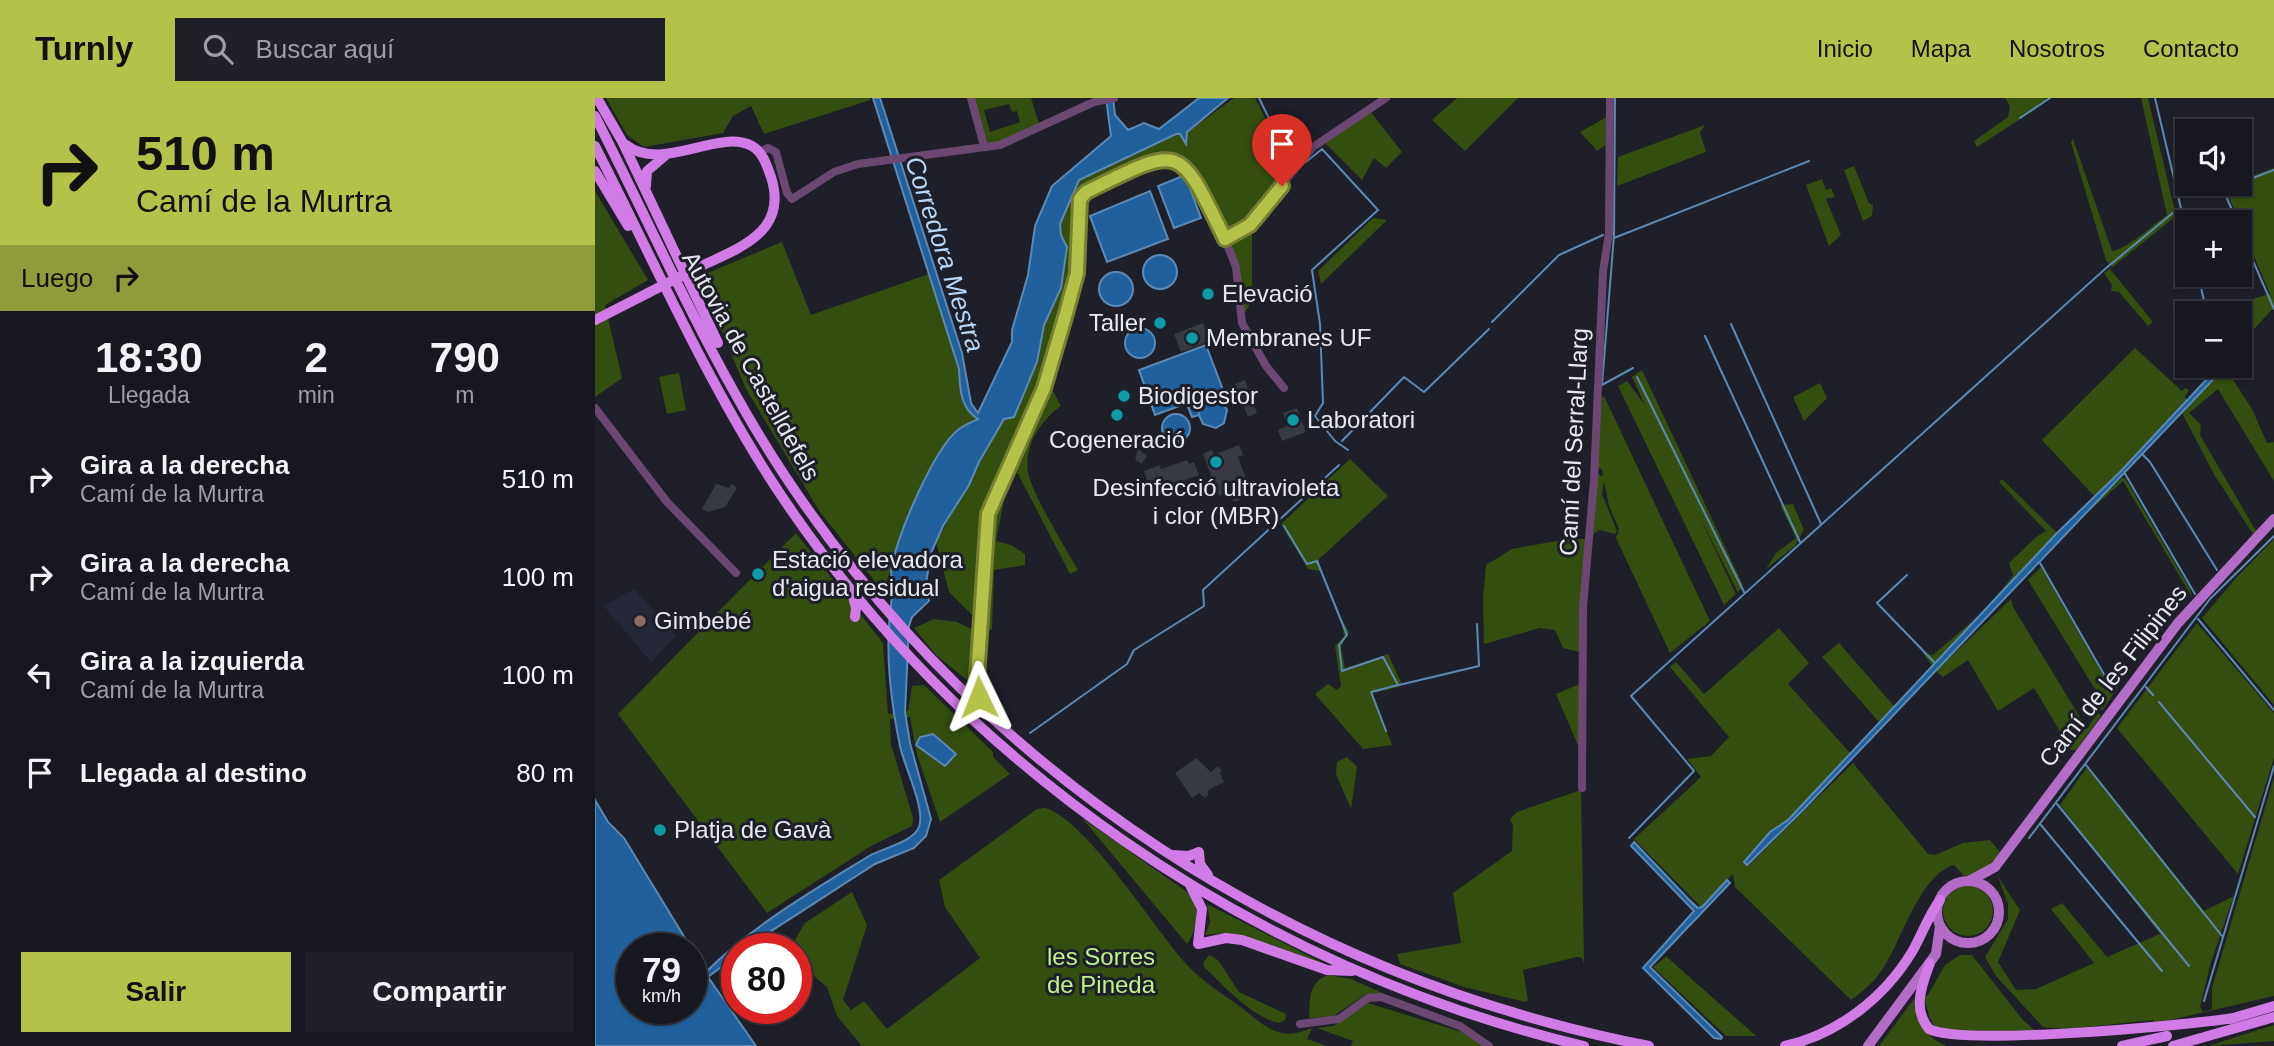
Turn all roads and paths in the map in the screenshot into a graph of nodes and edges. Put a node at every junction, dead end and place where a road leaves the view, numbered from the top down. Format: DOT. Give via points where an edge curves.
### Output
graph roads {
  1 [pos="597,98"];
  2 [pos="971,98"];
  3 [pos="1386,98"];
  4 [pos="1610,98"];
  5 [pos="1110,99"];
  6 [pos="595,116"];
  7 [pos="624,144"];
  8 [pos="595,146"];
  9 [pos="984,146"];
  10 [pos="759,152"];
  11 [pos="670,153"];
  12 [pos="595,171"];
  13 [pos="649,195"];
  14 [pos="1225,239"];
  15 [pos="661,277"];
  16 [pos="595,320"];
  17 [pos="1284,388"];
  18 [pos="595,408"];
  19 [pos="750,416"];
  20 [pos="2274,519"];
  21 [pos="736,573"];
  22 [pos="947,674"];
  23 [pos="977,678"];
  24 [pos="994,721"];
  25 [pos="1582,788"];
  26 [pos="1169,854"];
  27 [pos="1995,867"];
  28 [pos="1969,881"];
  29 [pos="1190,884"];
  30 [pos="1215,884"];
  31 [pos="1993,893"];
  32 [pos="1940,900"];
  33 [pos="1940,925"];
  34 [pos="1960,942"];
  35 [pos="1933,958"];
  36 [pos="1358,971"];
  37 [pos="2274,1006"];
  38 [pos="2274,1017"];
  39 [pos="2234,1018"];
  40 [pos="1300,1024"];
  41 [pos="1580,1045"];
  42 [pos="1489,1046"];
  43 [pos="1649,1046"];
  44 [pos="1785,1046"];
  45 [pos="1868,1046"];
  46 [pos="2122,1046"];
  47 [pos="2173,1046"];
  1 -- 7 [label="highway"];
  2 -- 9 [label="street"];
  3 -- 14 [label="street" via="1313,147 1257,217"];
  4 -- 25 [label="street, Camí del Serral-Llarg" via="1609,233 1583,607"];
  5 -- 9 [label="street" via="1083,107 1028,135"];
  6 -- 19 [label="highway, Autovia de Castelldefels"];
  7 -- 11 [label="highway" via="646,154"];
  7 -- 13 [label="highway"];
  8 -- 15 [label="highway, Autovia de Castelldefels"];
  9 -- 10 [label="street" via="894,157 834,172 792,199 776,152 768,148"];
  10 -- 11 [label="highway" via="735,143"];
  10 -- 16 [label="highway, bridge" via="774,189 772,219 751,240"];
  11 -- 13 [label="highway" via="647,171"];
  12 -- 15 [label="highway"];
  13 -- 19 [label="highway"];
  14 -- 17 [label="street" via="1236,267 1242,323"];
  14 -- 23 [label="street" via="1192,173 1170,159 1152,161 1080,199 1077,273 1068,306 1044,388 988,514"];
  15 -- 29 [label="highway, Autovia de Castelldefels" via="749,444 796,515 884,629 1019,758 1118,836"];
  18 -- 21 [label="street" via="667,502"];
  19 -- 22 [label="highway, Autovia de Castelldefels" via="807,508 885,609"];
  20 -- 27 [label="main road, Camí de les Filipines" via="2178,623"];
  22 -- 23 [label="highway" via="965,685"];
  22 -- 24 [label="highway, Autovia de Castelldefels"];
  23 -- 24 [label="highway" via="981,701"];
  24 -- 26 [label="highway, Autovia de Castelldefels" via="1089,800"];
  26 -- 30 [label="highway, Autovia de Castelldefels"];
  26 -- 30 [label="highway" via="1199,852 1200,864"];
  27 -- 28 [label="main road"];
  27 -- 31 [label="main road"];
  28 -- 31 [label="main road"];
  28 -- 32 [label="main road" via="1953,885"];
  29 -- 36 [label="highway, Autovia de Castelldefels" via="1273,932"];
  29 -- 36 [label="highway" via="1202,909 1198,944 1242,940 1327,970"];
  30 -- 43 [label="highway, Autovia de Castelldefels" via="1300,930 1439,988 1548,1022"];
  31 -- 34 [label="main road" via="1999,911 1995,928 1979,941"];
  32 -- 33 [label="main road"];
  32 -- 44 [label="highway" via="1905,963 1872,1000 1836,1026"];
  33 -- 34 [label="main road"];
  33 -- 35 [label="main road"];
  34 -- 35 [label="main road"];
  35 -- 39 [label="highway" via="1920,992 1920,1012 1929,1029 1953,1044 2070,1043"];
  35 -- 45 [label="main road"];
  36 -- 41 [label="highway, Autovia de Castelldefels" via="1476,1015"];
  37 -- 39 [label="highway"];
  38 -- 47 [label="highway"];
  39 -- 46 [label="highway"];
  40 -- 42 [label="street" via="1339,1019 1368,998 1381,997 1460,1026"];
}
